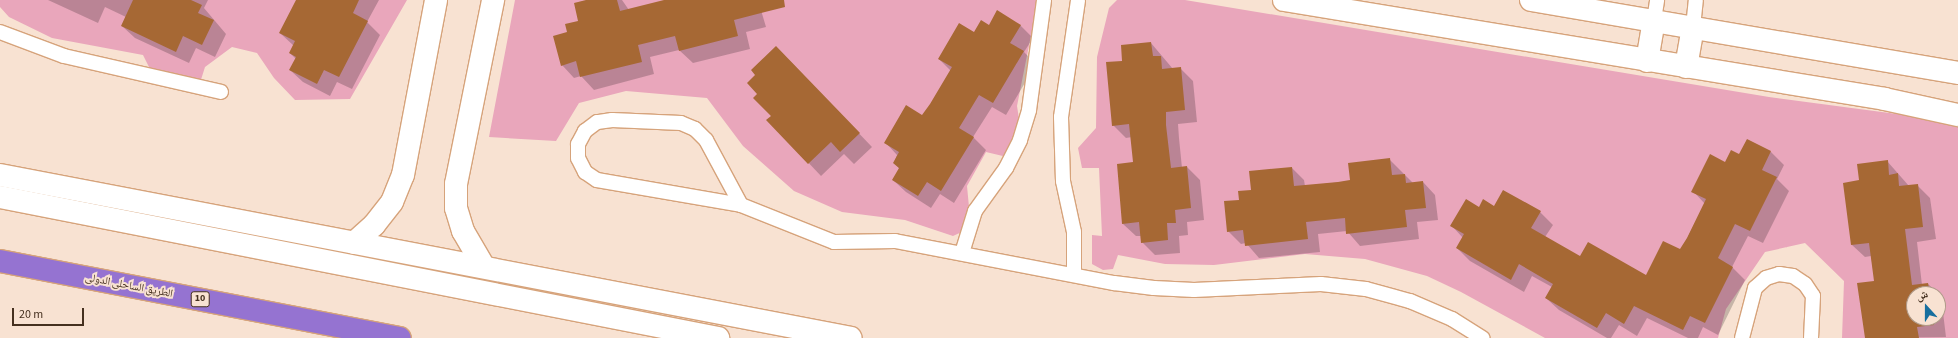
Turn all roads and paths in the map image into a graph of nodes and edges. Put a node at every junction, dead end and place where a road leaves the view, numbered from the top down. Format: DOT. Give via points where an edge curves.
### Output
graph roads {
  1 [pos="436,0"];
  2 [pos="493,0"];
  3 [pos="1044,0"];
  4 [pos="1078,0"];
  5 [pos="1284,0"];
  6 [pos="1531,0"];
  7 [pos="1696,0"];
  8 [pos="1655,10"];
  9 [pos="1693,27"];
  10 [pos="0,32"];
  11 [pos="1647,61"];
  12 [pos="1686,67"];
  13 [pos="1958,73"];
  14 [pos="221,92"];
  15 [pos="1958,115"];
  16 [pos="0,175"];
  17 [pos="0,197"];
  18 [pos="741,205"];
  19 [pos="354,244"];
  20 [pos="962,253"];
  21 [pos="0,261"];
  22 [pos="484,267"];
  23 [pos="1074,275"];
  24 [pos="400,338"];
  25 [pos="718,338"];
  26 [pos="851,338"];
  27 [pos="1483,338"];
  28 [pos="1742,338"];
  29 [pos="1811,338"];
  1 -- 19 [label="street" via="403,174 392,202 374,225"];
  2 -- 22 [label="street" via="456,184 456,208 463,232"];
  3 -- 20 [label="lane" via="1029,110 1020,140 1006,168 975,211"];
  4 -- 23 [label="lane" via="1061,117 1063,181 1074,232"];
  5 -- 11 [label="street"];
  6 -- 8 [label="street"];
  7 -- 9 [label="lane"];
  8 -- 9 [label="street"];
  8 -- 11 [label="street"];
  9 -- 12 [label="street"];
  9 -- 13 [label="street"];
  10 -- 14 [label="lane" via="64,56"];
  11 -- 12 [label="street"];
  12 -- 15 [label="street" via="1885,99"];
  16 -- 19 [label="street"];
  17 -- 25 [label="street"];
  18 -- 18 [label="lane" via="597,180 585,172 578,158 578,144 585,131 597,122 612,120 682,123 695,129 706,140"];
  18 -- 20 [label="lane" via="834,242 895,241"];
  19 -- 22 [label="street"];
  20 -- 23 [label="lane"];
  21 -- 24 [label="highway, الطريق الساحلى الدولى / 10"];
  22 -- 26 [label="street"];
  23 -- 27 [label="lane" via="1174,290 1321,284 1366,289 1410,301 1452,319"];
  28 -- 29 [label="lane" via="1755,288 1766,278 1779,274 1794,276 1805,284 1813,296"];
}
